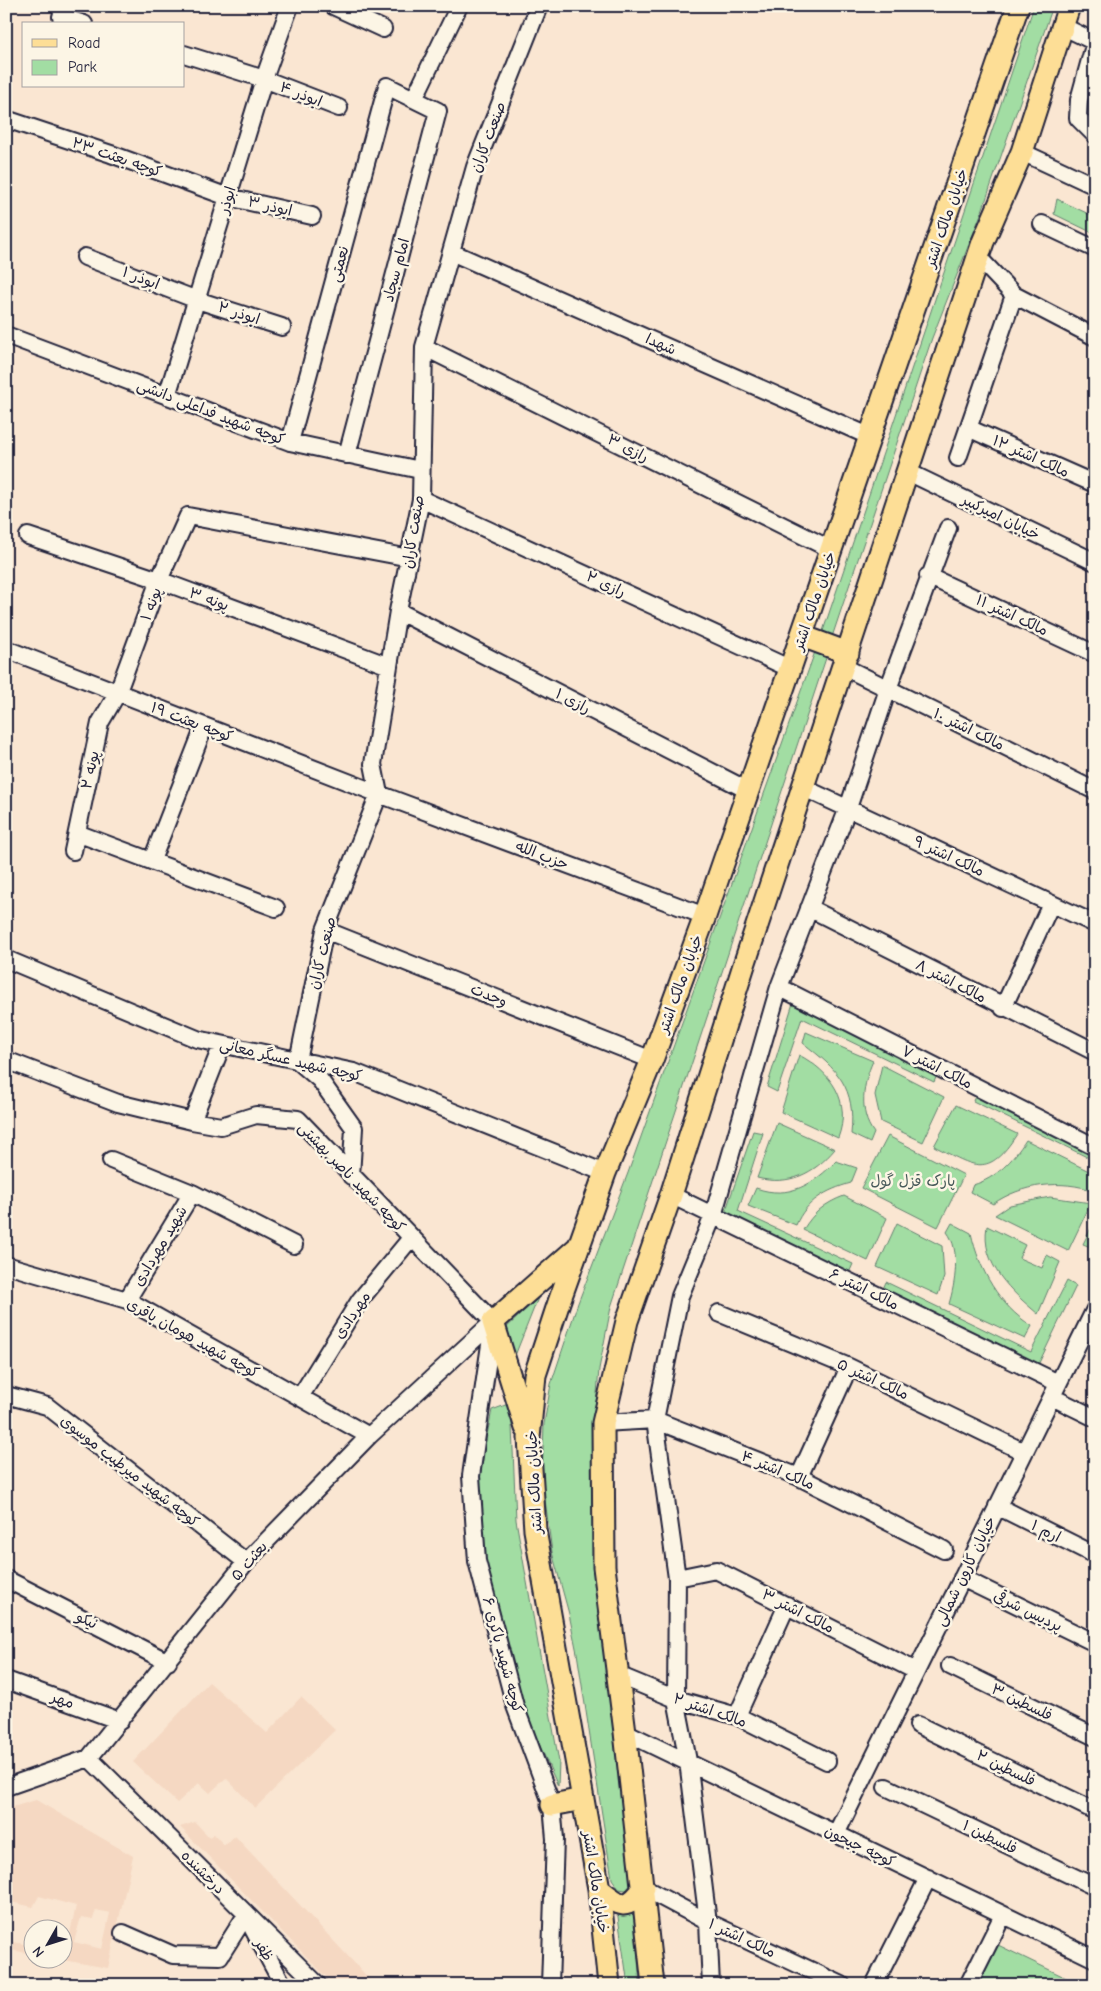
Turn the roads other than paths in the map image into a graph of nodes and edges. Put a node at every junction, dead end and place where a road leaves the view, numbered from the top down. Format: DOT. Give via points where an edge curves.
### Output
graph roads {
  1 [pos="64,6"];
  2 [pos="290,6"];
  3 [pos="333,6"];
  4 [pos="459,6"];
  5 [pos="540,6"];
  6 [pos="1018,6"];
  7 [pos="1069,6"];
  8 [pos="77,22"];
  9 [pos="1062,26"];
  10 [pos="383,29"];
  11 [pos="1095,42"];
  12 [pos="185,54"];
  13 [pos="264,79"];
  14 [pos="387,86"];
  15 [pos="414,99"];
  16 [pos="339,108"];
  17 [pos="6,119"];
  18 [pos="1095,135"];
  19 [pos="1022,152"];
  20 [pos="1095,186"];
  21 [pos="228,197"];
  22 [pos="312,216"];
  23 [pos="1042,224"];
  24 [pos="1095,249"];
  25 [pos="451,252"];
  26 [pos="85,257"];
  27 [pos="978,257"];
  28 [pos="1014,295"];
  29 [pos="197,300"];
  30 [pos="282,327"];
  31 [pos="6,336"];
  32 [pos="1095,336"];
  33 [pos="424,347"];
  34 [pos="167,396"];
  35 [pos="968,428"];
  36 [pos="871,437"];
  37 [pos="290,442"];
  38 [pos="347,455"];
  39 [pos="958,458"];
  40 [pos="420,470"];
  41 [pos="908,472"];
  42 [pos="1095,484"];
  43 [pos="421,499"];
  44 [pos="948,528"];
  45 [pos="28,536"];
  46 [pos="832,550"];
  47 [pos="410,558"];
  48 [pos="1095,562"];
  49 [pos="928,576"];
  50 [pos="159,580"];
  51 [pos="398,611"];
  52 [pos="802,636"];
  53 [pos="6,649"];
  54 [pos="1095,654"];
  55 [pos="846,660"];
  56 [pos="389,666"];
  57 [pos="791,669"];
  58 [pos="888,688"];
  59 [pos="117,694"];
  60 [pos="204,727"];
  61 [pos="804,788"];
  62 [pos="749,791"];
  63 [pos="1095,791"];
  64 [pos="379,794"];
  65 [pos="848,808"];
  66 [pos="76,833"];
  67 [pos="73,851"];
  68 [pos="152,860"];
  69 [pos="1051,904"];
  70 [pos="276,908"];
  71 [pos="809,908"];
  72 [pos="705,916"];
  73 [pos="1095,924"];
  74 [pos="325,930"];
  75 [pos="6,958"];
  76 [pos="779,987"];
  77 [pos="1003,1008"];
  78 [pos="222,1044"];
  79 [pos="1095,1052"];
  80 [pos="6,1060"];
  81 [pos="652,1060"];
  82 [pos="298,1061"];
  83 [pos="192,1121"];
  84 [pos="1095,1147"];
  85 [pos="110,1160"];
  86 [pos="605,1173"];
  87 [pos="351,1176"];
  88 [pos="192,1193"];
  89 [pos="671,1195"];
  90 [pos="714,1216"];
  91 [pos="411,1238"];
  92 [pos="294,1245"];
  93 [pos="580,1245"];
  94 [pos="6,1265"];
  95 [pos="127,1300"];
  96 [pos="1095,1309"];
  97 [pos="719,1313"];
  98 [pos="493,1322"];
  99 [pos="848,1367"];
  100 [pos="1055,1390"];
  101 [pos="6,1395"];
  102 [pos="300,1397"];
  103 [pos="1095,1418"];
  104 [pos="655,1420"];
  105 [pos="603,1423"];
  106 [pos="369,1436"];
  107 [pos="529,1438"];
  108 [pos="1024,1452"];
  109 [pos="799,1477"];
  110 [pos="997,1506"];
  111 [pos="944,1550"];
  112 [pos="1095,1555"];
  113 [pos="246,1562"];
  114 [pos="677,1578"];
  115 [pos="962,1578"];
  116 [pos="6,1579"];
  117 [pos="787,1605"];
  118 [pos="1095,1643"];
  119 [pos="168,1662"];
  120 [pos="950,1666"];
  121 [pos="916,1671"];
  122 [pos="618,1674"];
  123 [pos="6,1680"];
  124 [pos="676,1699"];
  125 [pos="737,1716"];
  126 [pos="120,1721"];
  127 [pos="918,1725"];
  128 [pos="626,1732"];
  129 [pos="1095,1737"];
  130 [pos="89,1758"];
  131 [pos="827,1760"];
  132 [pos="688,1761"];
  133 [pos="6,1787"];
  134 [pos="886,1787"];
  135 [pos="583,1799"];
  136 [pos="552,1805"];
  137 [pos="1095,1811"];
  138 [pos="836,1834"];
  139 [pos="928,1878"];
  140 [pos="1094,1884"];
  141 [pos="644,1888"];
  142 [pos="600,1889"];
  143 [pos="246,1915"];
  144 [pos="1003,1915"];
  145 [pos="708,1922"];
  146 [pos="123,1933"];
  147 [pos="1095,1959"];
  148 [pos="283,1985"];
  149 [pos="318,1985"];
  150 [pos="550,1985"];
  151 [pos="609,1985"];
  152 [pos="653,1985"];
  153 [pos="711,1985"];
  154 [pos="842,1985"];
  155 [pos="874,1985"];
  156 [pos="968,1985"];
  1 -- 8 [label="street" via="61,17"];
  2 -- 13 [label="street, ابوذر"];
  3 -- 10 [label="street"];
  4 -- 15 [label="street"];
  5 -- 25 [label="street, صنعت کاران" via="475,167"];
  6 -- 36 [label="main road, خیابان مالک اشتر"];
  7 -- 9 [label="main road"];
  9 -- 11 [label="street"];
  9 -- 19 [label="main road"];
  11 -- 18 [label="street" via="1079,100 1078,118"];
  12 -- 13 [label="street, ابوذر ۴"];
  13 -- 16 [label="street, ابوذر ۴"];
  13 -- 21 [label="street, ابوذر"];
  14 -- 15 [label="street, امام سجاد"];
  14 -- 37 [label="street, نعمتی"];
  15 -- 38 [label="street, امام سجاد" via="438,111"];
  17 -- 21 [label="street, کوچه بعثت ۲۳"];
  19 -- 20 [label="street"];
  19 -- 27 [label="main road"];
  21 -- 22 [label="street, ابوذر ۳"];
  21 -- 29 [label="street, ابوذر"];
  23 -- 24 [label="street"];
  25 -- 33 [label="street, صنعت کاران"];
  25 -- 36 [label="street, شهدا"];
  26 -- 29 [label="street, ابوذر ۱"];
  27 -- 28 [label="street"];
  27 -- 41 [label="main road"];
  28 -- 32 [label="street"];
  28 -- 35 [label="street"];
  29 -- 30 [label="street, ابوذر ۲"];
  29 -- 34 [label="street, ابوذر"];
  31 -- 34 [label="street, کوچه شهید فداعلی دانشی"];
  33 -- 40 [label="street, صنعت کاران"];
  33 -- 46 [label="street, رازی ۳"];
  34 -- 37 [label="street, کوچه شهید فداعلی دانشی"];
  35 -- 39 [label="street"];
  35 -- 42 [label="street, مالک اشتر ۱۲"];
  36 -- 46 [label="main road, خیابان مالک اشتر"];
  37 -- 38 [label="street, کوچه شهید فداعلی دانشی"];
  38 -- 40 [label="street, کوچه شهید فداعلی دانشی"];
  40 -- 43 [label="street, صنعت کاران"];
  41 -- 48 [label="street, خیابان امیرکبیر"];
  41 -- 55 [label="main road"];
  43 -- 47 [label="street, صنعت کاران"];
  43 -- 57 [label="street, رازی ۲"];
  44 -- 49 [label="street"];
  45 -- 50 [label="street, پونه ۳"];
  46 -- 52 [label="main road, خیابان مالک اشتر"];
  47 -- 50 [label="street, پونه ۱" via="188,516"];
  47 -- 51 [label="street, صنعت کاران"];
  49 -- 54 [label="street, مالک اشتر ۱۱"];
  49 -- 58 [label="street"];
  50 -- 56 [label="street, پونه ۳"];
  50 -- 59 [label="street, پونه ۱"];
  51 -- 56 [label="street, صنعت کاران"];
  51 -- 62 [label="street, رازی ۱"];
  52 -- 55 [label="main road"];
  52 -- 57 [label="main road, خیابان مالک اشتر"];
  53 -- 59 [label="street, کوچه بعثت ۱۹"];
  55 -- 58 [label="street, مالک اشتر ۱۰"];
  55 -- 61 [label="main road"];
  56 -- 64 [label="street, صنعت کاران" via="373,764"];
  57 -- 62 [label="main road, خیابان مالک اشتر"];
  58 -- 63 [label="street, مالک اشتر ۱۰"];
  58 -- 65 [label="street"];
  59 -- 60 [label="street, کوچه بعثت ۱۹"];
  59 -- 66 [label="street, پونه ۲" via="100,722"];
  60 -- 64 [label="street, کوچه بعثت ۱۹"];
  60 -- 68 [label="street"];
  61 -- 65 [label="street, مالک اشتر ۹"];
  61 -- 89 [label="main road"];
  62 -- 72 [label="main road, خیابان مالک اشتر"];
  64 -- 72 [label="street, حزب الله"];
  64 -- 74 [label="street, صنعت کاران"];
  65 -- 69 [label="street, مالک اشتر ۹"];
  65 -- 71 [label="street"];
  66 -- 67 [label="street, پونه ۲"];
  66 -- 68 [label="street"];
  68 -- 70 [label="street"];
  69 -- 73 [label="street, مالک اشتر ۹"];
  69 -- 77 [label="street"];
  71 -- 76 [label="street"];
  71 -- 77 [label="street, مالک اشتر ۸"];
  72 -- 81 [label="main road, خیابان مالک اشتر"];
  74 -- 81 [label="street, وحدت"];
  74 -- 82 [label="street, صنعت کاران"];
  75 -- 78 [label="street, کوچه شهید عسگر معانی" via="197,1039"];
  76 -- 84 [label="street, مالک اشتر ۷"];
  76 -- 90 [label="street"];
  77 -- 79 [label="street, مالک اشتر ۸"];
  78 -- 82 [label="street, کوچه شهید عسگر معانی"];
  78 -- 83 [label="street"];
  80 -- 83 [label="street, کوچه شهید ناصر بهشتی" via="118,1103"];
  81 -- 86 [label="main road, خیابان مالک اشتر"];
  82 -- 86 [label="street, کوچه شهید عسگر معانی" via="354,1072"];
  82 -- 87 [label="street" via="320,1080 354,1128"];
  83 -- 87 [label="street, کوچه شهید ناصر بهشتی" via="221,1126 256,1115 298,1119"];
  85 -- 88 [label="street"];
  86 -- 93 [label="main road, خیابان مالک اشتر"];
  87 -- 91 [label="street, کوچه شهید ناصر بهشتی"];
  88 -- 92 [label="street"];
  88 -- 95 [label="street, شهید مهردادی"];
  89 -- 90 [label="street, مالک اشتر ۶"];
  89 -- 105 [label="main road" via="627,1321"];
  90 -- 100 [label="street, مالک اشتر ۶"];
  90 -- 104 [label="street" via="680,1296"];
  91 -- 98 [label="street, کوچه شهید ناصر بهشتی"];
  91 -- 102 [label="street, مهردادی" via="360,1300"];
  93 -- 98 [label="main road"];
  93 -- 107 [label="main road, خیابان مالک اشتر" via="535,1375"];
  94 -- 95 [label="street, کوچه شهید هومان باقری"];
  95 -- 102 [label="street, کوچه شهید هومان باقری"];
  96 -- 100 [label="street, خیابان کارون شمالی"];
  97 -- 99 [label="street, مالک اشتر ۵"];
  98 -- 106 [label="street, بعثت ۵"];
  98 -- 107 [label="main road"];
  98 -- 136 [label="street, کوچه شهید باکری ۶" via="471,1476 478,1561 515,1706"];
  99 -- 108 [label="street, مالک اشتر ۵"];
  99 -- 109 [label="street"];
  100 -- 103 [label="street, مالک اشتر ۶"];
  100 -- 108 [label="street, خیابان کارون شمالی"];
  101 -- 113 [label="street, کوچه شهید میرطیب موسوی" via="47,1406"];
  102 -- 106 [label="street, کوچه شهید هومان باقری"];
  104 -- 105 [label="street, مالک اشتر ۴"];
  104 -- 109 [label="street, مالک اشتر ۴"];
  104 -- 114 [label="street"];
  105 -- 122 [label="main road" via="604,1567"];
  106 -- 113 [label="street, بعثت ۵"];
  107 -- 135 [label="main road, خیابان مالک اشتر" via="535,1530"];
  108 -- 110 [label="street, خیابان کارون شمالی"];
  109 -- 111 [label="street, مالک اشتر ۴"];
  110 -- 112 [label="street, ارم ۱"];
  110 -- 115 [label="street, خیابان کارون شمالی"];
  113 -- 119 [label="street, بعثت ۵"];
  114 -- 117 [label="street, مالک اشتر ۳" via="716,1570"];
  114 -- 124 [label="street"];
  115 -- 118 [label="street, پردیس شرقی"];
  115 -- 121 [label="street, خیابان کارون شمالی"];
  116 -- 119 [label="street, نیکو"];
  117 -- 121 [label="street, مالک اشتر ۳"];
  117 -- 125 [label="street"];
  119 -- 126 [label="street, بعثت ۵"];
  120 -- 129 [label="street, فلسطین ۳"];
  121 -- 138 [label="street, خیابان کارون شمالی"];
  122 -- 124 [label="street, مالک اشتر ۲"];
  122 -- 128 [label="main road"];
  123 -- 126 [label="street, مهر"];
  124 -- 125 [label="street, مالک اشتر ۲"];
  124 -- 132 [label="street"];
  125 -- 131 [label="street, مالک اشتر ۲"];
  126 -- 130 [label="street, بعثت ۵"];
  127 -- 137 [label="street, فلسطین ۲"];
  128 -- 132 [label="street, کوچه جیحون"];
  128 -- 141 [label="main road"];
  130 -- 133 [label="street"];
  130 -- 143 [label="street, درخشنده"];
  132 -- 138 [label="street, کوچه جیحون"];
  132 -- 145 [label="street"];
  134 -- 140 [label="street, فلسطین ۱"];
  135 -- 136 [label="main road"];
  135 -- 142 [label="main road, خیابان مالک اشتر"];
  136 -- 150 [label="street, کوچه شهید باکری ۶" via="555,1839"];
  138 -- 139 [label="street, کوچه جیحون"];
  139 -- 144 [label="street, کوچه جیحون"];
  139 -- 155 [label="street"];
  141 -- 142 [label="main road" via="630,1904 624,1905"];
  141 -- 145 [label="street, مالک اشتر ۱"];
  141 -- 152 [label="main road"];
  142 -- 151 [label="main road, خیابان مالک اشتر"];
  143 -- 146 [label="street" via="220,1956 173,1955"];
  143 -- 148 [label="street, ظفر"];
  143 -- 149 [label="street, درخشنده"];
  144 -- 147 [label="street, کوچه جیحون"];
  144 -- 156 [label="street"];
  145 -- 153 [label="street"];
  145 -- 154 [label="street, مالک اشتر ۱"];
}
